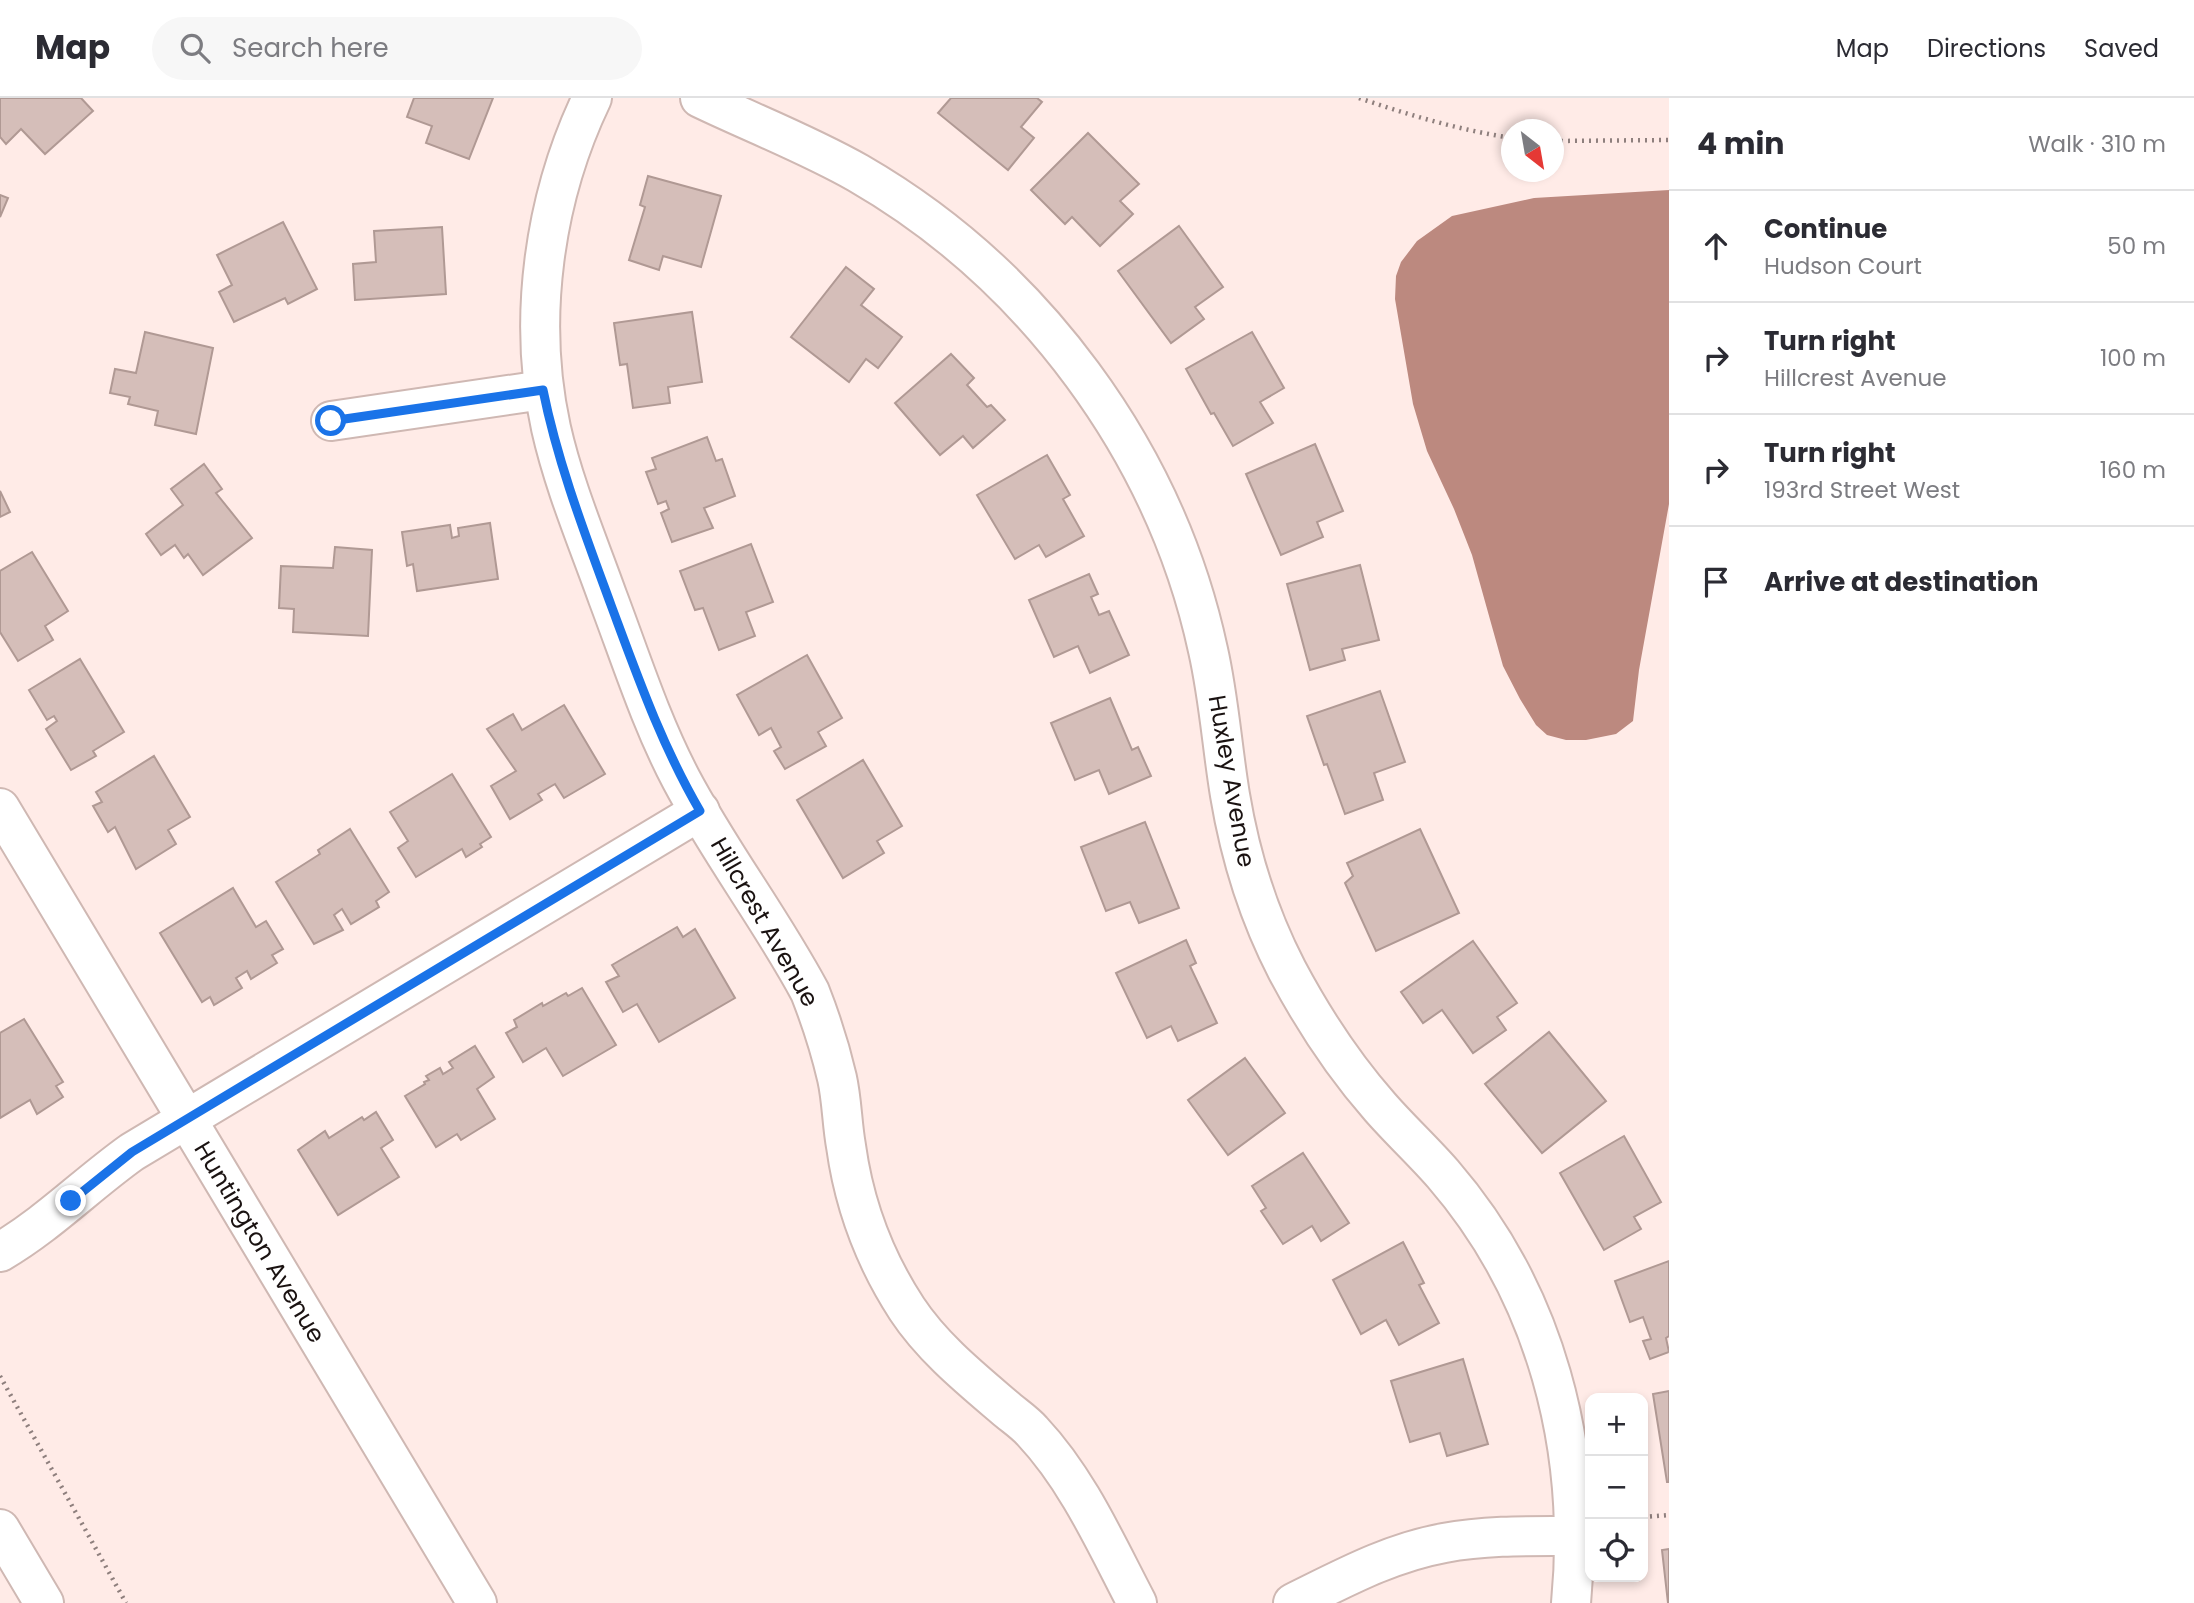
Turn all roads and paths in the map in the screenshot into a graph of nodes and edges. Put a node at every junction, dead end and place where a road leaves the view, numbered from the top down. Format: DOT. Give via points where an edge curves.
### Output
graph roads {
  1 [pos="592,98"];
  2 [pos="699,98"];
  3 [pos="1359,98"];
  4 [pos="1501,136"];
  5 [pos="1669,140"];
  6 [pos="1564,141"];
  7 [pos="543,390"];
  8 [pos="331,421"];
  9 [pos="0,808"];
  10 [pos="700,811"];
  11 [pos="188,1120"];
  12 [pos="0,1252"];
  13 [pos="0,1376"];
  14 [pos="1669,1515"];
  15 [pos="1648,1517"];
  16 [pos="0,1530"];
  17 [pos="1574,1536"];
  18 [pos="44,1603"];
  19 [pos="126,1603"];
  20 [pos="477,1603"];
  21 [pos="1137,1603"];
  22 [pos="1293,1603"];
  23 [pos="1571,1603"];
  1 -- 7 [label="street, Hillcrest Avenue" via="570,147 545,252"];
  2 -- 17 [label="street, Huxley Avenue" via="858,173 941,229 1042,324 1110,415 1158,504 1194,598 1215,684 1239,841 1266,924 1328,1040 1382,1110 1470,1207 1516,1282 1538,1332 1560,1405 1569,1448"];
  3 -- 4 [label="path"];
  5 -- 6 [label="path"];
  7 -- 8 [label="street"];
  7 -- 10 [label="street, Hillcrest Avenue" via="560,462 641,686"];
  9 -- 11 [label="street, Huntington Avenue"];
  10 -- 11 [label="street"];
  10 -- 21 [label="street, Hillcrest Avenue" via="810,992 838,1080 854,1192 867,1231 902,1300 937,1345 1049,1450 1094,1520"];
  11 -- 12 [label="street" via="132,1152 46,1223"];
  11 -- 20 [label="street, Huntington Avenue"];
  13 -- 19 [label="path"];
  14 -- 15 [label="path"];
  16 -- 18 [label="street"];
  17 -- 22 [label="street" via="1443,1543 1376,1563"];
  17 -- 23 [label="street, Huxley Avenue"];
}
